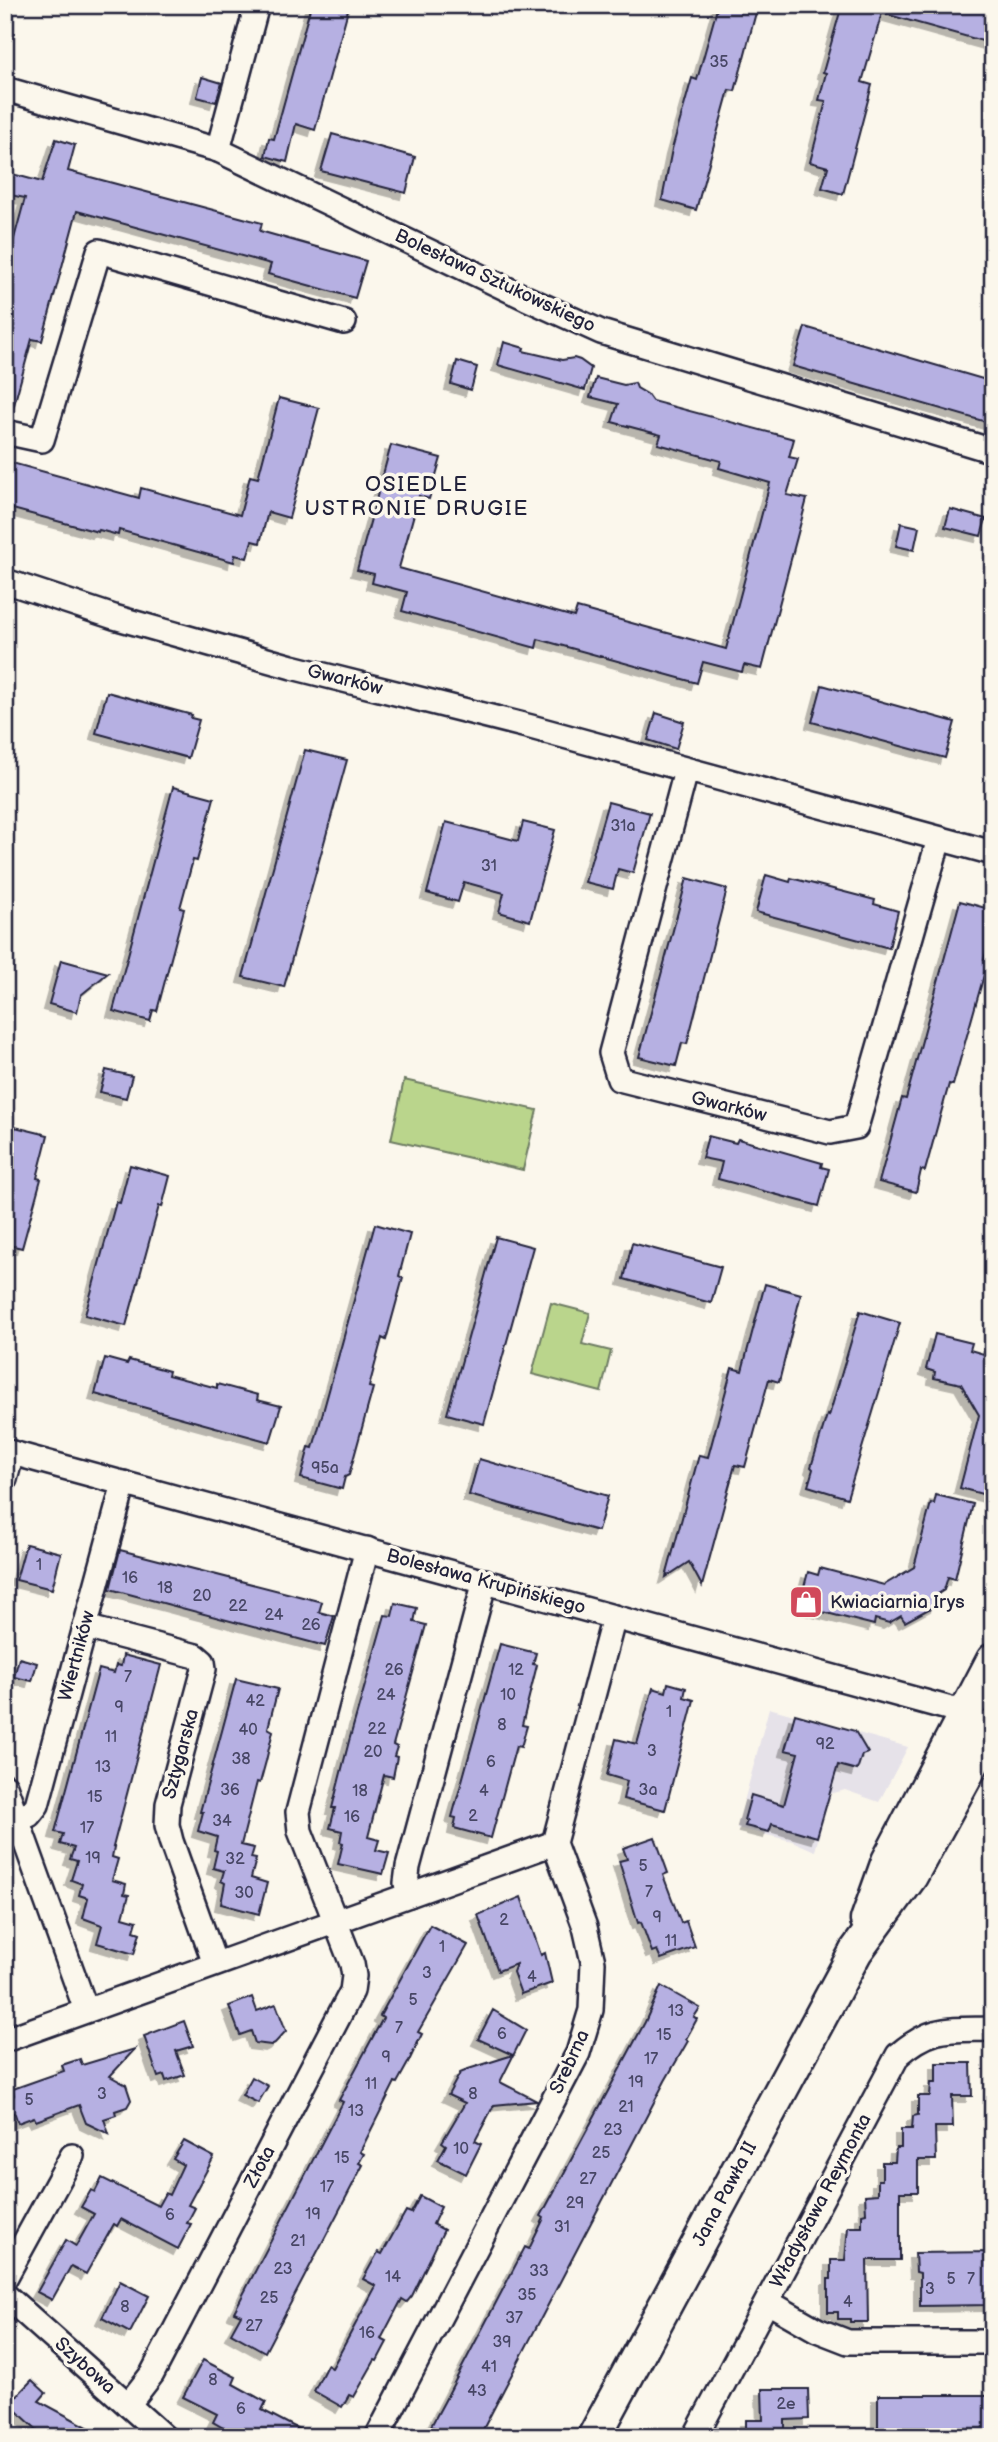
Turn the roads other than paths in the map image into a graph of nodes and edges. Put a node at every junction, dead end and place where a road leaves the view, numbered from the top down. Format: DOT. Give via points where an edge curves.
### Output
graph roads {
  1 [pos="257,5"];
  2 [pos="5,89"];
  3 [pos="218,150"];
  4 [pos="344,322"];
  5 [pos="5,432"];
  6 [pos="993,451"];
  7 [pos="5,581"];
  8 [pos="686,771"];
  9 [pos="939,839"];
  10 [pos="993,853"];
  11 [pos="9,1452"];
  12 [pos="5,1479"];
  13 [pos="124,1483"];
  14 [pos="367,1549"];
  15 [pos="485,1581"];
  16 [pos="614,1617"];
  17 [pos="85,1627"];
  18 [pos="993,1660"];
  19 [pos="984,1714"];
  20 [pos="5,1786"];
  21 [pos="18,1820"];
  22 [pos="554,1843"];
  23 [pos="409,1895"];
  24 [pos="334,1922"];
  25 [pos="215,1965"];
  26 [pos="86,2011"];
  27 [pos="993,2029"];
  28 [pos="5,2040"];
  29 [pos="72,2156"];
  30 [pos="5,2278"];
  31 [pos="5,2295"];
  32 [pos="768,2302"];
  33 [pos="993,2342"];
  34 [pos="128,2405"];
  35 [pos="164,2437"];
  36 [pos="377,2437"];
  37 [pos="594,2437"];
  38 [pos="695,2437"];
  1 -- 3 [label="street"];
  2 -- 3 [label="street, Bolesława Sztukowskiego"];
  3 -- 6 [label="street, Bolesława Sztukowskiego" via="601,332"];
  4 -- 5 [label="street" via="99,251 42,440"];
  7 -- 8 [label="street, Gwarków" via="292,667 465,709"];
  8 -- 9 [label="street, Gwarków"];
  8 -- 9 [label="street, Gwarków" via="611,1054 620,1079 830,1132 856,1127"];
  9 -- 10 [label="street, Gwarków"];
  11 -- 12 [label="street"];
  11 -- 13 [label="street, Bolesława Krupińskiego"];
  13 -- 14 [label="street, Bolesława Krupińskiego"];
  13 -- 17 [label="street, Wiertników"];
  14 -- 15 [label="street, Bolesława Krupińskiego"];
  14 -- 24 [label="street" via="298,1807 300,1831"];
  15 -- 16 [label="street, Bolesława Krupińskiego"];
  15 -- 23 [label="street" via="407,1870"];
  16 -- 19 [label="street, Bolesława Krupińskiego" via="951,1709"];
  16 -- 22 [label="street"];
  17 -- 21 [label="street, Wiertników" via="37,1805"];
  17 -- 25 [label="street, Sztygarska" via="198,1656 203,1662 167,1821"];
  18 -- 19 [label="street, Jana Pawła II"];
  19 -- 37 [label="street, Jana Pawła II" via="911,1876 856,1951"];
  20 -- 21 [label="street"];
  21 -- 26 [label="street"];
  22 -- 23 [label="street"];
  22 -- 36 [label="street, Srebrna" via="592,1953 593,1989 586,2032"];
  23 -- 24 [label="street"];
  24 -- 25 [label="street"];
  24 -- 34 [label="street, Złota" via="353,1967 350,1997 152,2374"];
  25 -- 26 [label="street"];
  26 -- 28 [label="street"];
  27 -- 32 [label="street, Władysława Reymonta" via="944,2030 918,2038 898,2055"];
  29 -- 30 [label="street"];
  31 -- 34 [label="street, Szybowa"];
  32 -- 33 [label="street" via="848,2342"];
  32 -- 38 [label="street, Władysława Reymonta"];
  34 -- 35 [label="street, Szybowa"];
}
